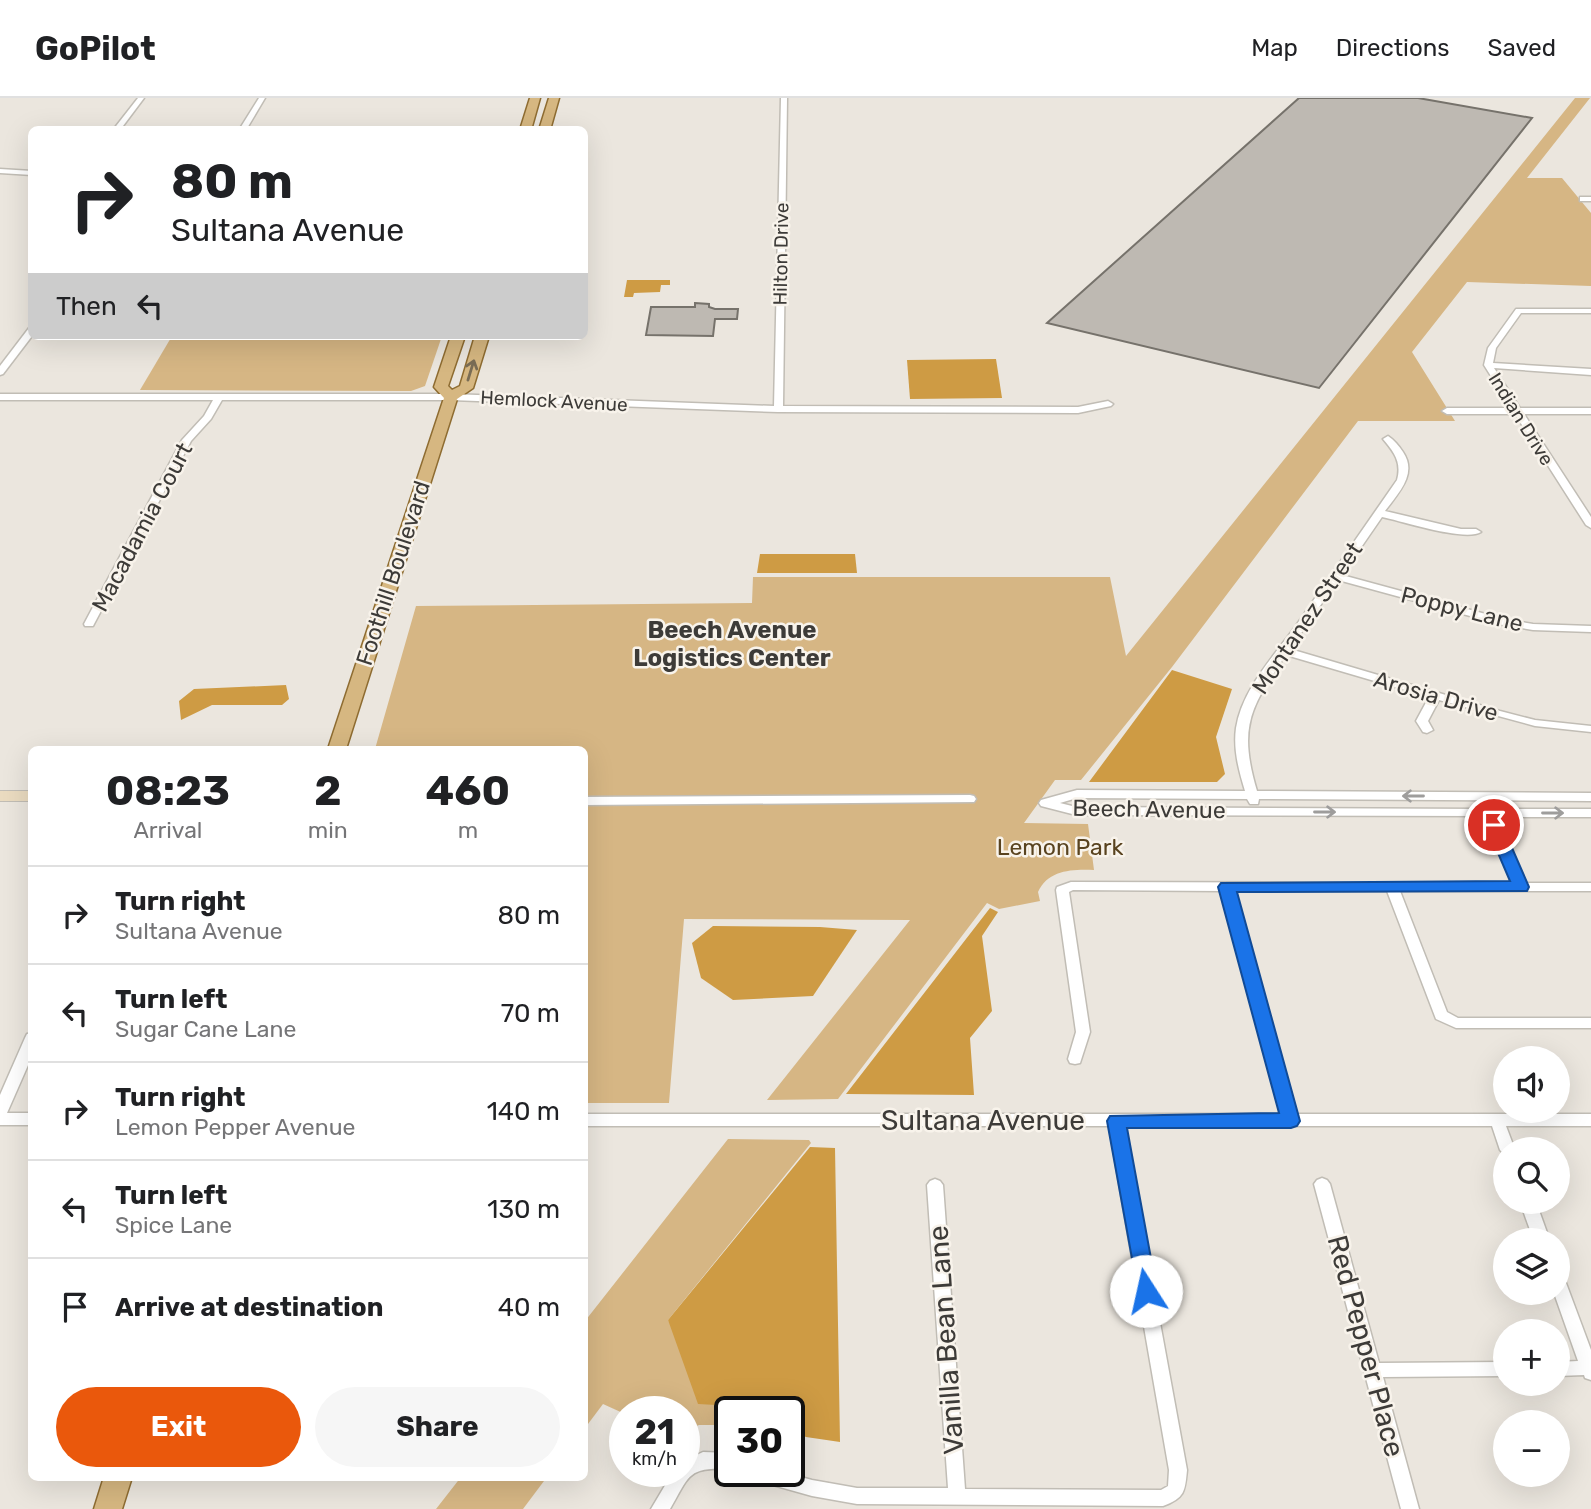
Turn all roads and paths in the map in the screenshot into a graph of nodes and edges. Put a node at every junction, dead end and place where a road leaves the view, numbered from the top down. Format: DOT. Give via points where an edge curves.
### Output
graph roads {
  1 [pos="141,98"];
  2 [pos="262,98"];
  3 [pos="535,98"];
  4 [pos="554,98"];
  5 [pos="784,98"];
  6 [pos="119,126"];
  7 [pos="244,126"];
  8 [pos="526,126"];
  9 [pos="545,126"];
  10 [pos="0,171"];
  11 [pos="28,173"];
  12 [pos="1591,311"];
  13 [pos="28,335"];
  14 [pos="457,340"];
  15 [pos="481,340"];
  16 [pos="1488,365"];
  17 [pos="0,372"];
  18 [pos="1591,372"];
  19 [pos="0,397"];
  20 [pos="219,397"];
  21 [pos="451,397"];
  22 [pos="1108,404"];
  23 [pos="778,410"];
  24 [pos="1447,411"];
  25 [pos="1515,411"];
  26 [pos="1591,411"];
  27 [pos="1388,439"];
  28 [pos="1379,513"];
  29 [pos="1591,525"];
  30 [pos="1476,533"];
  31 [pos="1335,576"];
  32 [pos="89,624"];
  33 [pos="1591,629"];
  34 [pos="1283,650"];
  35 [pos="1435,696"];
  36 [pos="1591,729"];
  37 [pos="1427,730"];
  38 [pos="338,746"];
  39 [pos="1252,795"];
  40 [pos="0,796"];
  41 [pos="28,796"];
  42 [pos="1481,797"];
  43 [pos="1591,797"];
  44 [pos="970,799"];
  45 [pos="588,801"];
  46 [pos="1257,811"];
  47 [pos="1488,813"];
  48 [pos="1591,813"];
  49 [pos="1392,886"];
  50 [pos="1227,887"];
  51 [pos="1521,887"];
  52 [pos="1591,887"];
  53 [pos="1591,1023"];
  54 [pos="28,1047"];
  55 [pos="1075,1059"];
  56 [pos="0,1112"];
  57 [pos="0,1119"];
  58 [pos="28,1119"];
  59 [pos="588,1120"];
  60 [pos="1493,1120"];
  61 [pos="1570,1120"];
  62 [pos="1591,1120"];
  63 [pos="1116,1121"];
  64 [pos="1291,1121"];
  65 [pos="1322,1184"];
  66 [pos="935,1185"];
  67 [pos="1566,1305"];
  68 [pos="1493,1369"];
  69 [pos="1372,1370"];
  70 [pos="1570,1370"];
  71 [pos="1590,1371"];
  72 [pos="117,1481"];
  73 [pos="805,1486"];
  74 [pos="673,1487"];
  75 [pos="1176,1490"];
  76 [pos="957,1496"];
  77 [pos="108,1509"];
  78 [pos="660,1509"];
  79 [pos="1410,1509"];
  1 -- 6 [label="street"];
  2 -- 7 [label="street"];
  3 -- 8 [label="main road"];
  4 -- 9 [label="main road"];
  5 -- 23 [label="street, Hilton Drive"];
  10 -- 11 [label="street"];
  12 -- 16 [label="street, Indian Drive" via="1519,311 1492,348"];
  13 -- 17 [label="street"];
  14 -- 21 [label="main road, Foothill Boulevard" via="441,387"];
  21 -- 15 [label="main road, Foothill Boulevard, one-way" via="466,388"];
  16 -- 18 [label="street"];
  16 -- 25 [label="street, Indian Drive"];
  19 -- 20 [label="street, Hemlock Avenue"];
  20 -- 21 [label="street, Hemlock Avenue"];
  20 -- 32 [label="street, Macadamia Court" via="187,440"];
  21 -- 23 [label="street, Hemlock Avenue"];
  21 -- 38 [label="main road, Foothill Boulevard"];
  22 -- 23 [label="street, Hemlock Avenue" via="1078,410"];
  24 -- 25 [label="street"];
  25 -- 26 [label="street"];
  25 -- 29 [label="street, Indian Drive"];
  27 -- 28 [label="street, Montanez Street" via="1402,455 1405,467 1402,480"];
  28 -- 30 [label="street"];
  28 -- 31 [label="street, Montanez Street"];
  31 -- 33 [label="street, Poppy Lane" via="1503,622"];
  31 -- 34 [label="street, Montanez Street"];
  34 -- 35 [label="street, Arosia Drive"];
  34 -- 39 [label="street, Montanez Street" via="1251,698 1241,727 1240,746"];
  35 -- 36 [label="street, Arosia Drive" via="1535,723"];
  35 -- 37 [label="street" via="1422,721"];
  42 -- 39 [label="street, Beech Avenue, one-way"];
  39 -- 46 [label="street, Montanez Street"];
  39 -- 46 [label="street, Beech Avenue" via="1077,794 1045,803 1076,811"];
  40 -- 41 [label="main road"];
  42 -- 43 [label="street, Beech Avenue"];
  42 -- 47 [label="street"];
  44 -- 45 [label="street"];
  46 -- 47 [label="street, Beech Avenue, one-way"];
  47 -- 48 [label="street, Beech Avenue, one-way"];
  47 -- 51 [label="street"];
  49 -- 50 [label="street"];
  49 -- 51 [label="street"];
  49 -- 53 [label="street" via="1441,1016 1456,1023"];
  50 -- 55 [label="street" via="1071,886 1062,890 1083,1032"];
  50 -- 64 [label="street"];
  51 -- 52 [label="street"];
  54 -- 56 [label="street"];
  57 -- 58 [label="street"];
  59 -- 63 [label="street, Sultana Avenue"];
  60 -- 64 [label="street, Sultana Avenue"];
  61 -- 62 [label="street, Sultana Avenue"];
  63 -- 64 [label="street, Sultana Avenue"];
  63 -- 75 [label="street" via="1178,1470"];
  65 -- 69 [label="street, Red Pepper Place"];
  66 -- 76 [label="street, Vanilla Bean Lane"];
  67 -- 71 [label="street"];
  68 -- 69 [label="street"];
  69 -- 79 [label="street, Red Pepper Place"];
  70 -- 71 [label="street"];
  72 -- 77 [label="main road"];
  73 -- 76 [label="street" via="857,1496"];
  74 -- 78 [label="street"];
  75 -- 76 [label="street" via="1163,1497"];
}
